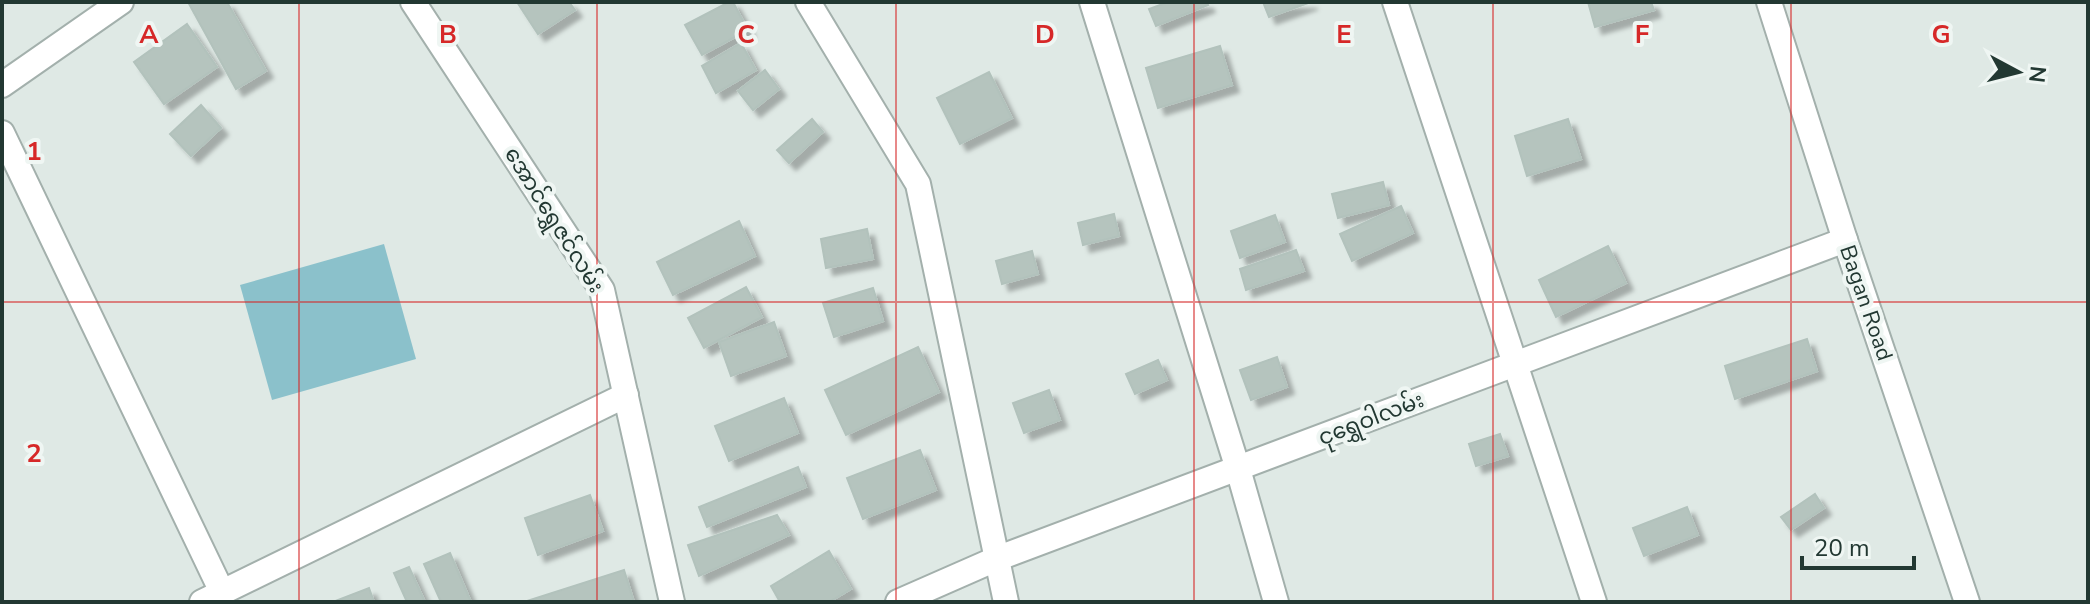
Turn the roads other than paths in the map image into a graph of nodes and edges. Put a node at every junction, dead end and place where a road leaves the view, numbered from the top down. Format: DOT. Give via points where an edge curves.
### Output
graph roads {
  1 [pos="121,2"];
  2 [pos="413,2"];
  3 [pos="808,2"];
  4 [pos="1092,2"];
  5 [pos="1395,2"];
  6 [pos="1769,2"];
  7 [pos="2,85"];
  8 [pos="2,133"];
  9 [pos="1845,240"];
  10 [pos="1514,364"];
  11 [pos="626,395"];
  12 [pos="1238,469"];
  13 [pos="996,559"];
  14 [pos="212,597"];
  15 [pos="672,602"];
  16 [pos="898,602"];
  17 [pos="1006,602"];
  18 [pos="1276,602"];
  19 [pos="1594,602"];
  20 [pos="1967,602"];
  1 -- 7 [label="street"];
  2 -- 11 [label="street, အောင်ရွှေဇင်လမ်း" via="602,290"];
  3 -- 13 [label="street" via="918,184"];
  4 -- 12 [label="street"];
  5 -- 10 [label="street"];
  6 -- 9 [label="street, Bagan Road"];
  8 -- 14 [label="street"];
  9 -- 10 [label="street, ငုရွှေဝါလမ်း"];
  9 -- 20 [label="street, Bagan Road"];
  10 -- 12 [label="street, ငုရွှေဝါလမ်း"];
  10 -- 19 [label="street"];
  11 -- 14 [label="street"];
  11 -- 15 [label="street, အောင်ရွှေဇင်လမ်း"];
  12 -- 13 [label="street, ငုရွှေဝါလမ်း"];
  12 -- 18 [label="street"];
  13 -- 16 [label="street, ငုရွှေဝါလမ်း"];
  13 -- 17 [label="street"];
}
